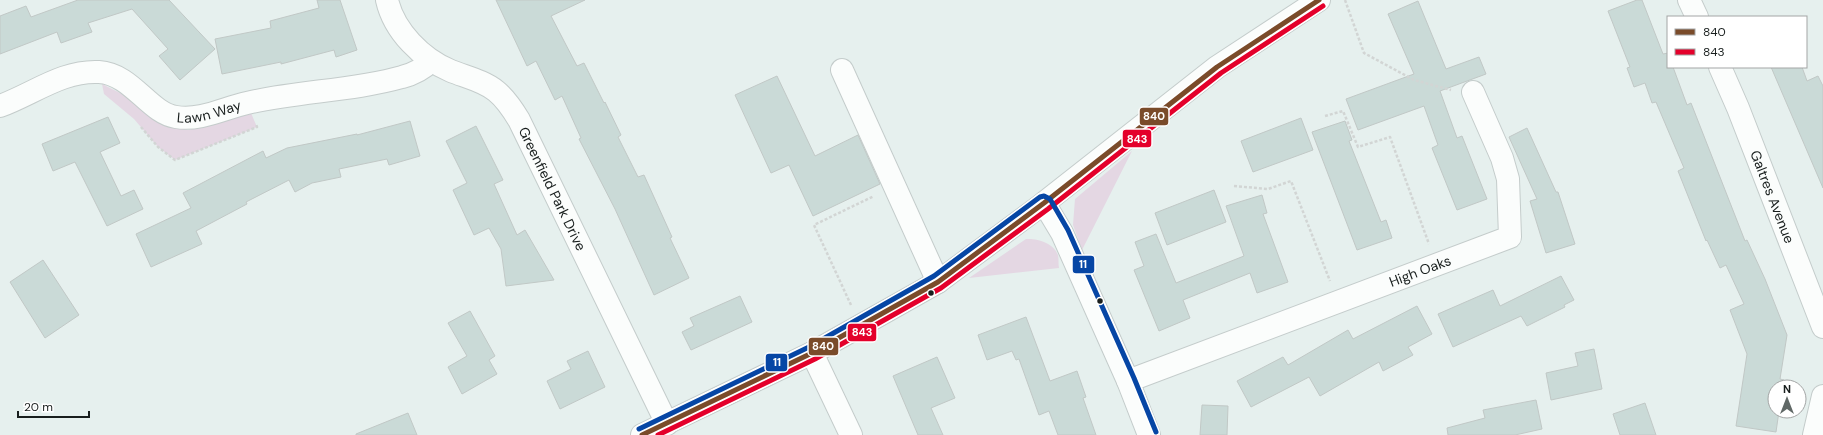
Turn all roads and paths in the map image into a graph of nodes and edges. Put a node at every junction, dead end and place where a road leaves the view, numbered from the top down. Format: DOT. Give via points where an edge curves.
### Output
graph roads {
  1 [pos="387,0"];
  2 [pos="1319,0"];
  3 [pos="1345,0"];
  4 [pos="1690,0"];
  5 [pos="1697,16"];
  6 [pos="431,61"];
  7 [pos="1720,68"];
  8 [pos="842,70"];
  9 [pos="1473,92"];
  10 [pos="0,106"];
  11 [pos="1325,116"];
  12 [pos="894,186"];
  13 [pos="1234,186"];
  14 [pos="1044,203"];
  15 [pos="1437,264"];
  16 [pos="938,282"];
  17 [pos="1338,302"];
  18 [pos="861,326"];
  19 [pos="1823,327"];
  20 [pos="812,353"];
  21 [pos="1128,380"];
  22 [pos="1823,396"];
  23 [pos="667,424"];
  24 [pos="642,435"];
  25 [pos="851,435"];
  26 [pos="1149,435"];
  27 [pos="1814,435"];
  1 -- 6 [label="street, Greenfield Park Drive" via="399,28"];
  2 -- 14 [label="street" via="1217,67"];
  3 -- 9 [label="path" via="1364,54 1414,80 1460,92"];
  4 -- 5 [label="street"];
  6 -- 10 [label="street, Lawn Way" via="421,71 402,77 246,103 194,117 176,117 163,113 133,87 101,72 70,75"];
  6 -- 23 [label="street, Greenfield Park Drive" via="496,91 509,104"];
  7 -- 19 [label="street, Galtres Avenue"];
  8 -- 12 [label="street"];
  9 -- 15 [label="street, High Oaks" via="1502,158 1508,179 1510,237"];
  11 -- 15 [label="path" via="1344,111 1358,147 1390,137"];
  12 -- 16 [label="street"];
  12 -- 18 [label="path" via="814,226"];
  13 -- 17 [label="path" via="1268,189 1291,181"];
  14 -- 16 [label="street"];
  14 -- 21 [label="street" via="1062,233"];
  15 -- 17 [label="street, High Oaks"];
  16 -- 18 [label="street"];
  17 -- 21 [label="street, High Oaks"];
  18 -- 20 [label="street"];
  20 -- 23 [label="street"];
  20 -- 25 [label="street"];
  21 -- 26 [label="street"];
  22 -- 27 [label="street"];
  23 -- 24 [label="street"];
}
